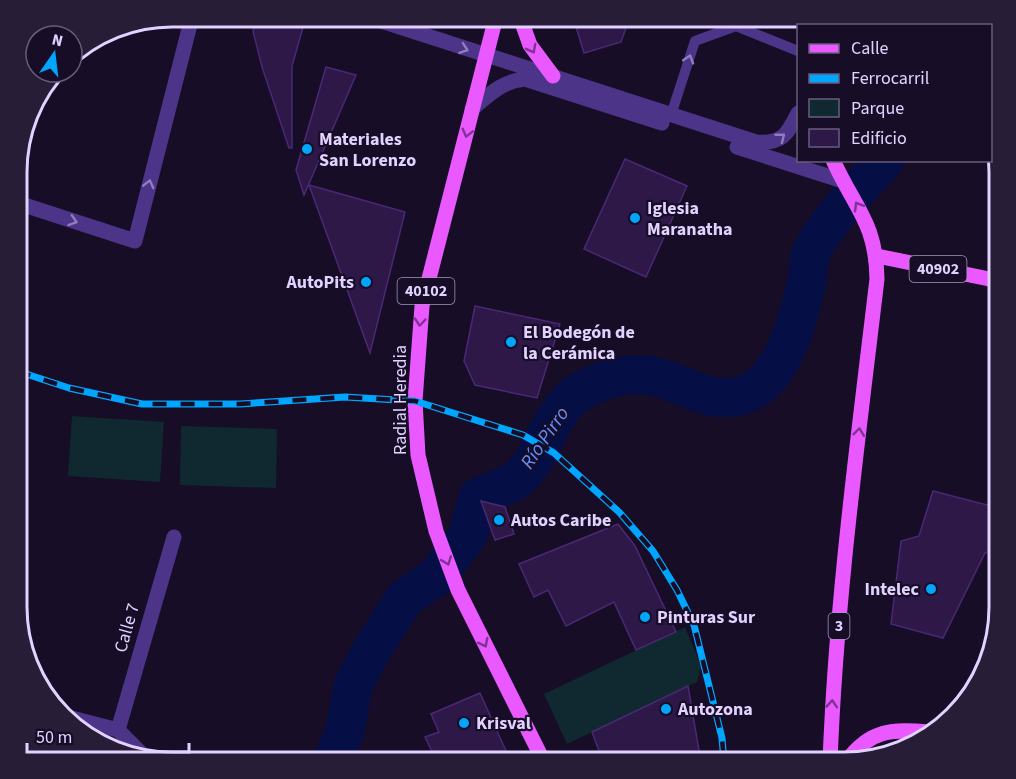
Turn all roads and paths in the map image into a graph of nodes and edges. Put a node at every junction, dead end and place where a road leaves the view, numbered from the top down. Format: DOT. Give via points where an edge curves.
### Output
graph roads {
  1 [pos="189,27"];
  2 [pos="399,27"];
  3 [pos="493,27"];
  4 [pos="524,27"];
  5 [pos="733,27"];
  6 [pos="738,27"];
  7 [pos="797,51"];
  8 [pos="486,56"];
  9 [pos="553,76"];
  10 [pos="472,110"];
  11 [pos="671,115"];
  12 [pos="797,116"];
  13 [pos="834,162"];
  14 [pos="844,183"];
  15 [pos="27,206"];
  16 [pos="877,256"];
  17 [pos="989,279"];
  18 [pos="174,537"];
  19 [pos="83,722"];
  20 [pos="118,730"];
  21 [pos="919,731"];
  22 [pos="135,747"];
  23 [pos="539,752"];
  24 [pos="830,752"];
  25 [pos="854,752"];
  15 -- 1 [label="street, one-way" via="135,241"];
  2 -- 8 [label="street, one-way"];
  3 -- 8 [label="main road"];
  4 -- 9 [label="main road, one-way" via="530,45"];
  11 -- 5 [label="lane, one-way" via="695,41"];
  6 -- 7 [label="lane, one-way"];
  8 -- 9 [label="street"];
  8 -- 10 [label="main road, Radial Heredia / 40102"];
  9 -- 11 [label="street"];
  10 -- 14 [label="street" via="500,86 525,79"];
  10 -- 23 [label="main road, Radial Heredia / 40102, one-way" via="422,306 417,454 435,531 458,590"];
  11 -- 12 [label="street, one-way" via="756,142 772,143 784,137"];
  13 -- 14 [label="main road, 3"];
  16 -- 14 [label="main road, 3, one-way" via="870,227"];
  16 -- 17 [label="main road, 40902"];
  24 -- 16 [label="main road, 3, one-way" via="833,690"];
  18 -- 20 [label="street, Calle 7"];
  19 -- 20 [label="street"];
  20 -- 22 [label="street"];
  21 -- 25 [label="main road" via="898,730 875,735"];
}
